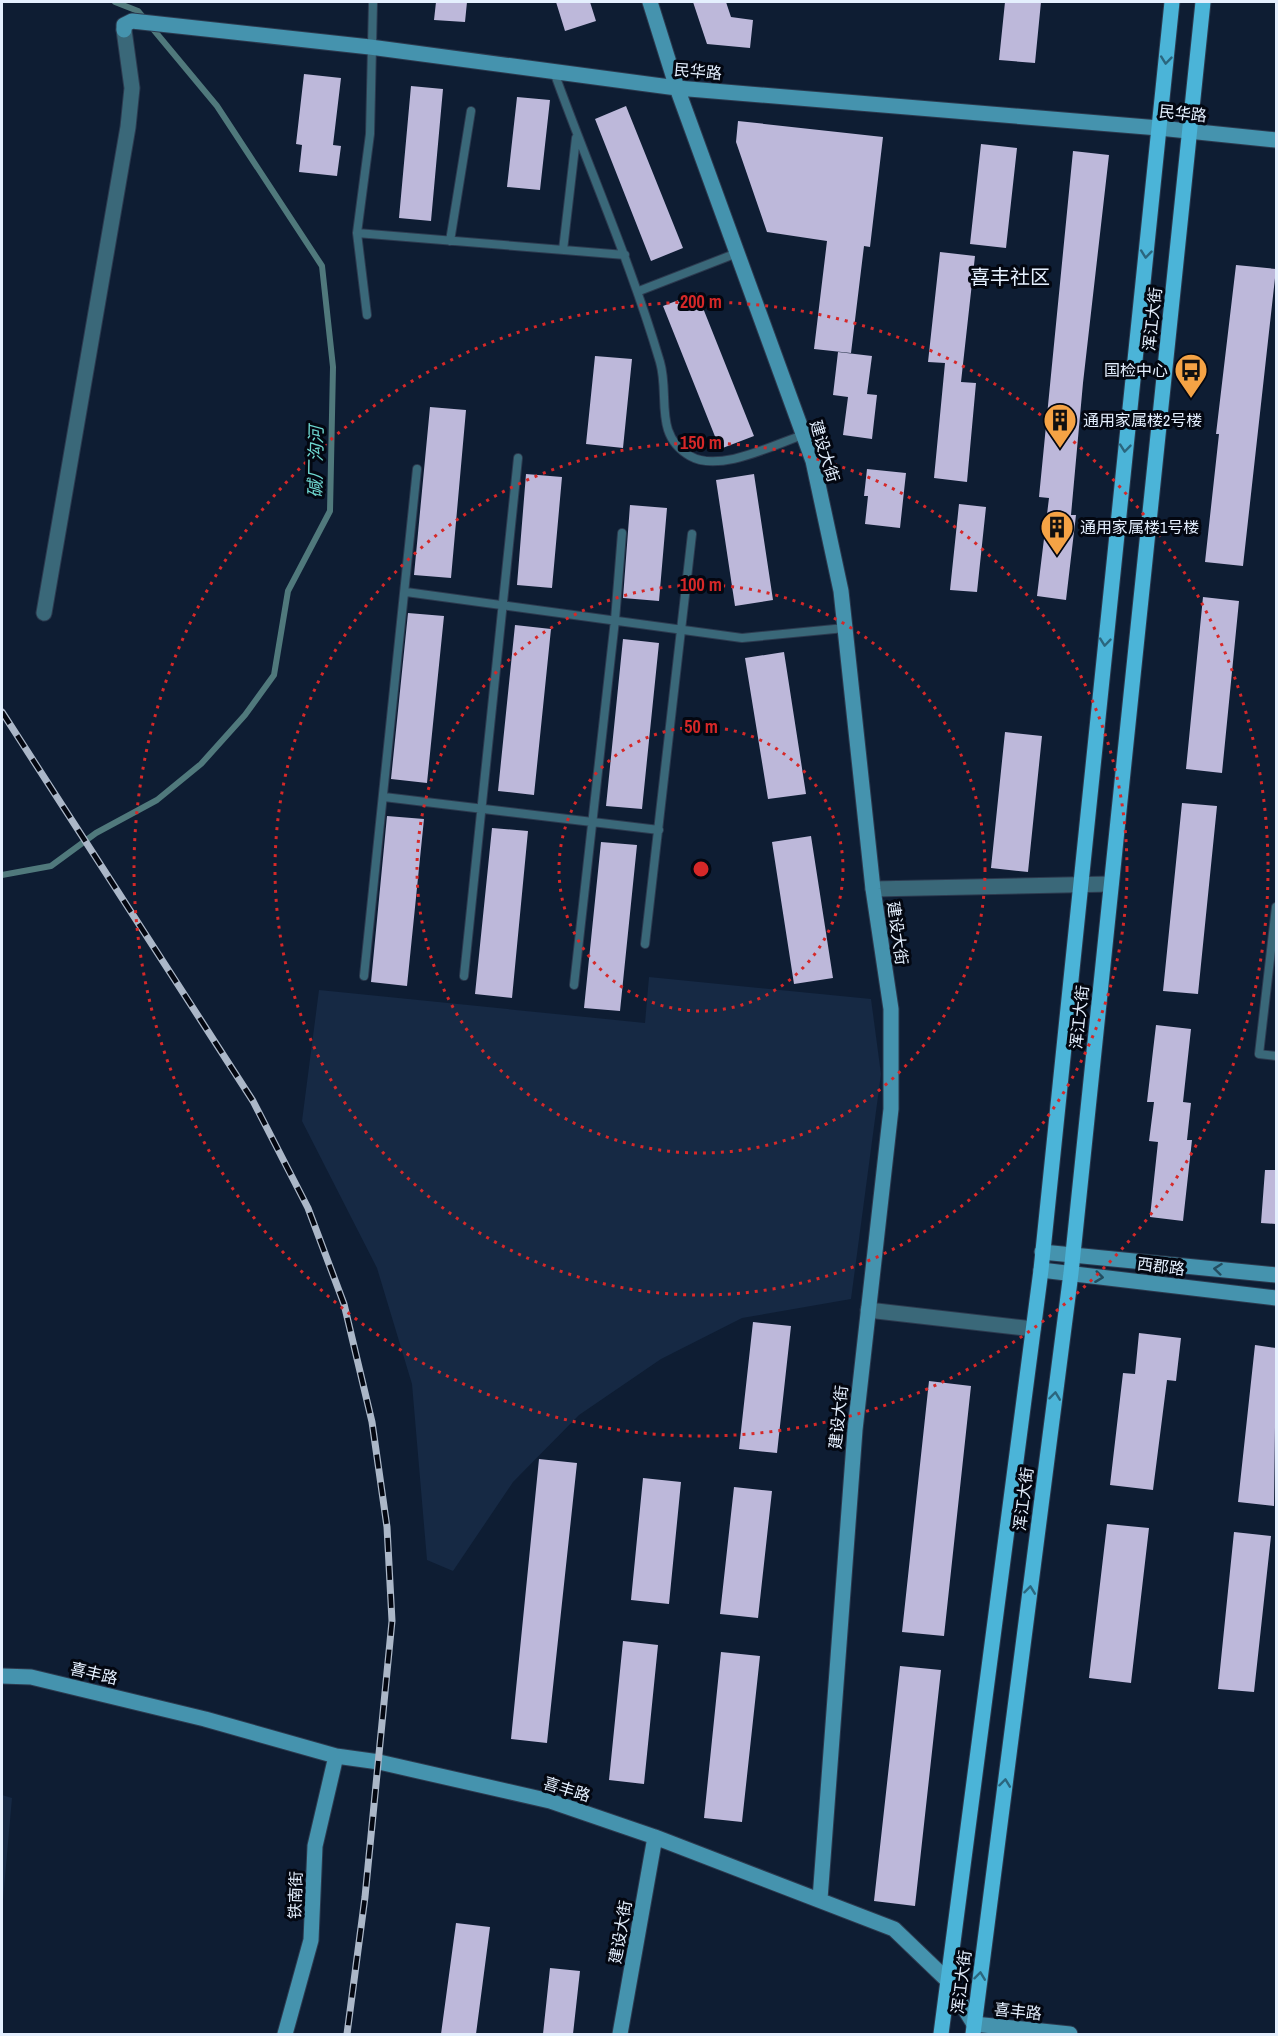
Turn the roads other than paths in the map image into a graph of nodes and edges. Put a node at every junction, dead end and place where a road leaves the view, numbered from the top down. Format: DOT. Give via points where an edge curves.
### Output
graph roads {
  1 [pos="373,2"];
  2 [pos="650,2"];
  3 [pos="1172,2"];
  4 [pos="1203,2"];
  5 [pos="370,47"];
  6 [pos="554,72"];
  7 [pos="677,88"];
  8 [pos="471,111"];
  9 [pos="1159,128"];
  10 [pos="1190,132"];
  11 [pos="577,135"];
  12 [pos="1276,140"];
  13 [pos="357,233"];
  14 [pos="450,241"];
  15 [pos="563,250"];
  16 [pos="737,253"];
  17 [pos="625,255"];
  18 [pos="639,291"];
  19 [pos="367,315"];
  20 [pos="803,435"];
  21 [pos="518,458"];
  22 [pos="417,469"];
  23 [pos="622,533"];
  24 [pos="692,534"];
  25 [pos="406,592"];
  26 [pos="504,606"];
  27 [pos="44,614"];
  28 [pos="615,620"];
  29 [pos="845,628"];
  30 [pos="682,630"];
  31 [pos="384,797"];
  32 [pos="482,809"];
  33 [pos="592,822"];
  34 [pos="659,830"];
  35 [pos="1080,884"];
  36 [pos="1111,884"];
  37 [pos="873,889"];
  38 [pos="1276,907"];
  39 [pos="645,944"];
  40 [pos="364,976"];
  41 [pos="464,976"];
  42 [pos="574,985"];
  43 [pos="1276,1056"];
  44 [pos="1042,1251"];
  45 [pos="1073,1254"];
  46 [pos="1041,1270"];
  47 [pos="1071,1273"];
  48 [pos="1276,1275"];
  49 [pos="1276,1298"];
  50 [pos="868,1310"];
  51 [pos="1033,1329"];
  52 [pos="2,1676"];
  53 [pos="336,1756"];
  54 [pos="655,1837"];
  55 [pos="820,1899"];
  56 [pos="946,1979"];
  57 [pos="973,2029"];
  58 [pos="285,2034"];
  59 [pos="620,2034"];
  60 [pos="941,2034"];
  61 [pos="1070,2034"];
  1 -- 5 [label="lane"];
  2 -- 7 [label="street, 建设大街"];
  3 -- 9 [label="main road, 浑江大街, one-way"];
  4 -- 10 [label="main road, 浑江大街"];
  5 -- 6 [label="street, 民华路"];
  5 -- 13 [label="lane" via="369,134"];
  5 -- 27 [label="street, 民华路" via="166,25 128,26 132,88 128,127"];
  6 -- 7 [label="street, 民华路"];
  6 -- 11 [label="lane"];
  7 -- 9 [label="street, 民华路"];
  7 -- 16 [label="street, 建设大街"];
  8 -- 14 [label="lane"];
  9 -- 10 [label="street, 民华路"];
  9 -- 35 [label="main road, 浑江大街, one-way"];
  10 -- 12 [label="street, 民华路"];
  10 -- 36 [label="main road, 浑江大街"];
  11 -- 15 [label="lane"];
  11 -- 17 [label="lane"];
  13 -- 14 [label="lane"];
  13 -- 19 [label="lane"];
  14 -- 15 [label="lane"];
  15 -- 17 [label="lane"];
  16 -- 18 [label="lane"];
  16 -- 20 [label="street, 建设大街"];
  17 -- 18 [label="lane"];
  18 -- 20 [label="lane" via="662,367 664,414 675,445 710,463"];
  20 -- 29 [label="street, 建设大街" via="813,461 841,591"];
  21 -- 26 [label="lane"];
  22 -- 25 [label="lane"];
  23 -- 28 [label="lane"];
  24 -- 30 [label="lane"];
  25 -- 26 [label="lane"];
  25 -- 31 [label="lane"];
  26 -- 28 [label="lane"];
  26 -- 32 [label="lane"];
  28 -- 30 [label="lane"];
  28 -- 33 [label="lane"];
  29 -- 30 [label="lane" via="742,638"];
  29 -- 37 [label="street, 建设大街"];
  30 -- 34 [label="lane"];
  31 -- 32 [label="lane"];
  31 -- 40 [label="lane"];
  32 -- 33 [label="lane"];
  32 -- 41 [label="lane"];
  33 -- 34 [label="lane"];
  33 -- 42 [label="lane"];
  34 -- 39 [label="lane"];
  35 -- 36 [label="street"];
  35 -- 37 [label="street"];
  35 -- 44 [label="main road, 浑江大街"];
  36 -- 45 [label="main road, 浑江大街"];
  37 -- 50 [label="street, 建设大街" via="891,1010 891,1110"];
  38 -- 43 [label="lane" via="1259,1054"];
  44 -- 45 [label="street, 西郡路"];
  44 -- 46 [label="main road, 浑江大街"];
  45 -- 47 [label="main road, 浑江大街"];
  48 -- 45 [label="street, 西郡路, one-way"];
  46 -- 47 [label="street, 西郡路"];
  46 -- 51 [label="main road, 浑江大街"];
  47 -- 49 [label="street, 西郡路, one-way"];
  57 -- 47 [label="main road, 浑江大街, one-way"];
  50 -- 51 [label="street"];
  50 -- 55 [label="street, 建设大街" via="855,1430"];
  51 -- 56 [label="main road, 浑江大街"];
  52 -- 53 [label="street, 喜丰路" via="54,1682"];
  53 -- 54 [label="street, 喜丰路" via="550,1801"];
  53 -- 58 [label="street, 铁南街" via="315,1846 311,1940"];
  54 -- 55 [label="street, 喜丰路"];
  54 -- 59 [label="street, 建设大街"];
  55 -- 56 [label="street, 喜丰路" via="894,1929"];
  56 -- 57 [label="street, 喜丰路"];
  56 -- 60 [label="main road, 浑江大街"];
  57 -- 61 [label="street, 喜丰路"];
}
